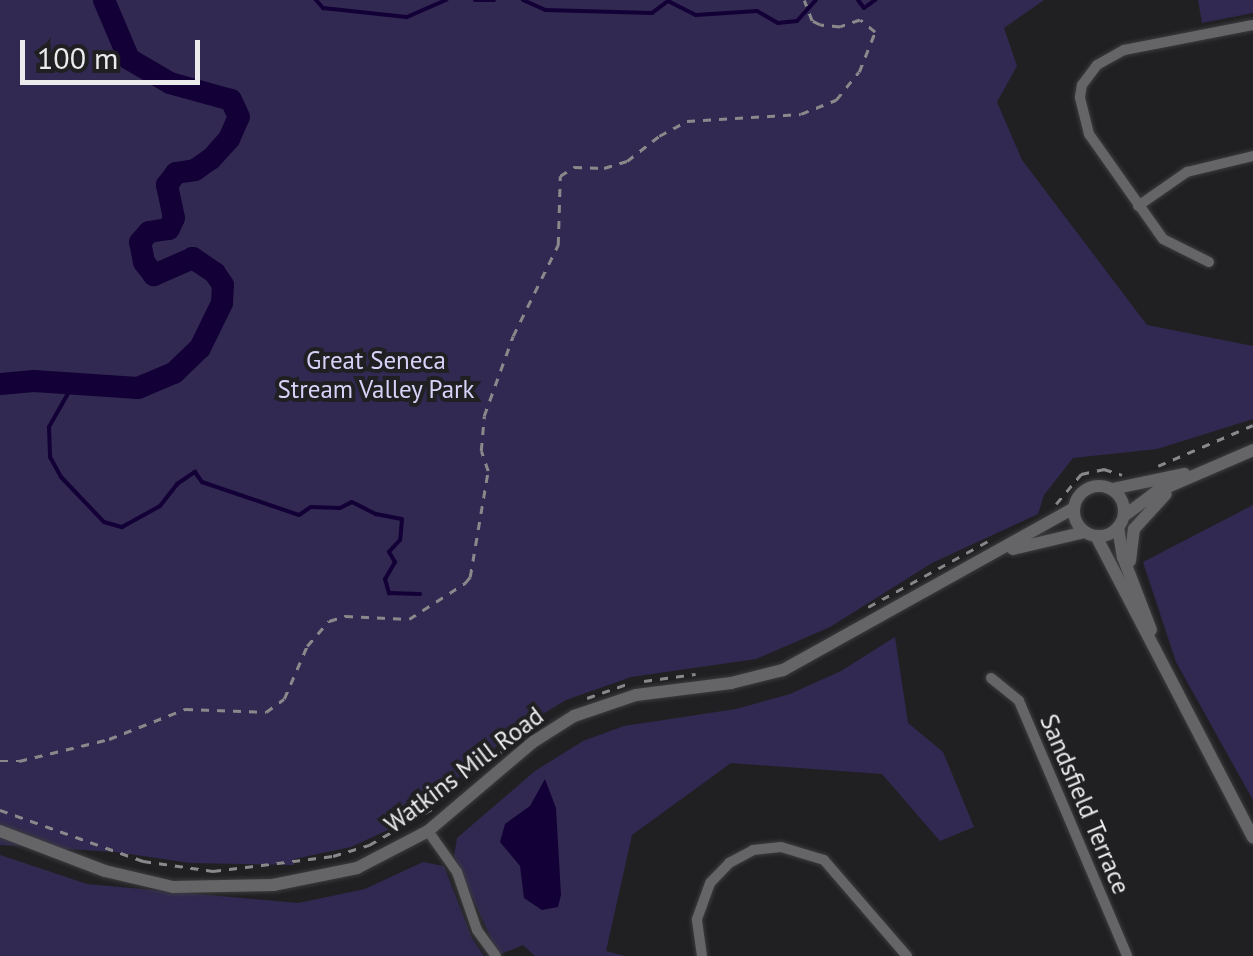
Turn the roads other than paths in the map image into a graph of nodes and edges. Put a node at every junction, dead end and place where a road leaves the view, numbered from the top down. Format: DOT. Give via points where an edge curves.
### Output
graph roads {
  1 [pos="1253,26"];
  2 [pos="1253,156"];
  3 [pos="1138,206"];
  4 [pos="1208,262"];
  5 [pos="1253,450"];
  6 [pos="1196,473"];
  7 [pos="1112,489"];
  8 [pos="1074,508"];
  9 [pos="1121,522"];
  10 [pos="1090,534"];
  11 [pos="992,555"];
  12 [pos="1130,569"];
  13 [pos="1158,651"];
  14 [pos="991,678"];
  15 [pos="428,830"];
  16 [pos="0,831"];
  17 [pos="1253,838"];
  18 [pos="496,956"];
  19 [pos="702,956"];
  20 [pos="907,956"];
  21 [pos="1128,956"];
  1 -- 3 [label="street" via="1124,50 1088,75 1080,97 1083,121"];
  2 -- 3 [label="street" via="1187,172"];
  3 -- 4 [label="street" via="1171,246"];
  5 -- 6 [label="street"];
  6 -- 7 [label="street"];
  6 -- 9 [label="street" via="1139,502"];
  6 -- 12 [label="street" via="1148,509 1134,529"];
  7 -- 8 [label="street" via="1088,488"];
  7 -- 9 [label="street" via="1123,502"];
  8 -- 10 [label="street" via="1076,522"];
  8 -- 11 [label="street, Watkins Mill Road"];
  9 -- 10 [label="street"];
  9 -- 12 [label="street" via="1119,542"];
  10 -- 11 [label="street, Watkins Mill Road"];
  10 -- 13 [label="street"];
  11 -- 15 [label="street, Watkins Mill Road" via="783,670 731,684 636,695 574,716"];
  12 -- 13 [label="street"];
  13 -- 17 [label="street"];
  14 -- 21 [label="street, Sandsfield Terrace" via="1019,701"];
  15 -- 16 [label="street, Watkins Mill Road" via="379,859 332,875 198,890 105,871"];
  15 -- 18 [label="street" via="456,872 476,930"];
  19 -- 20 [label="street" via="697,919 710,883 741,856 781,846 824,860"];
}
